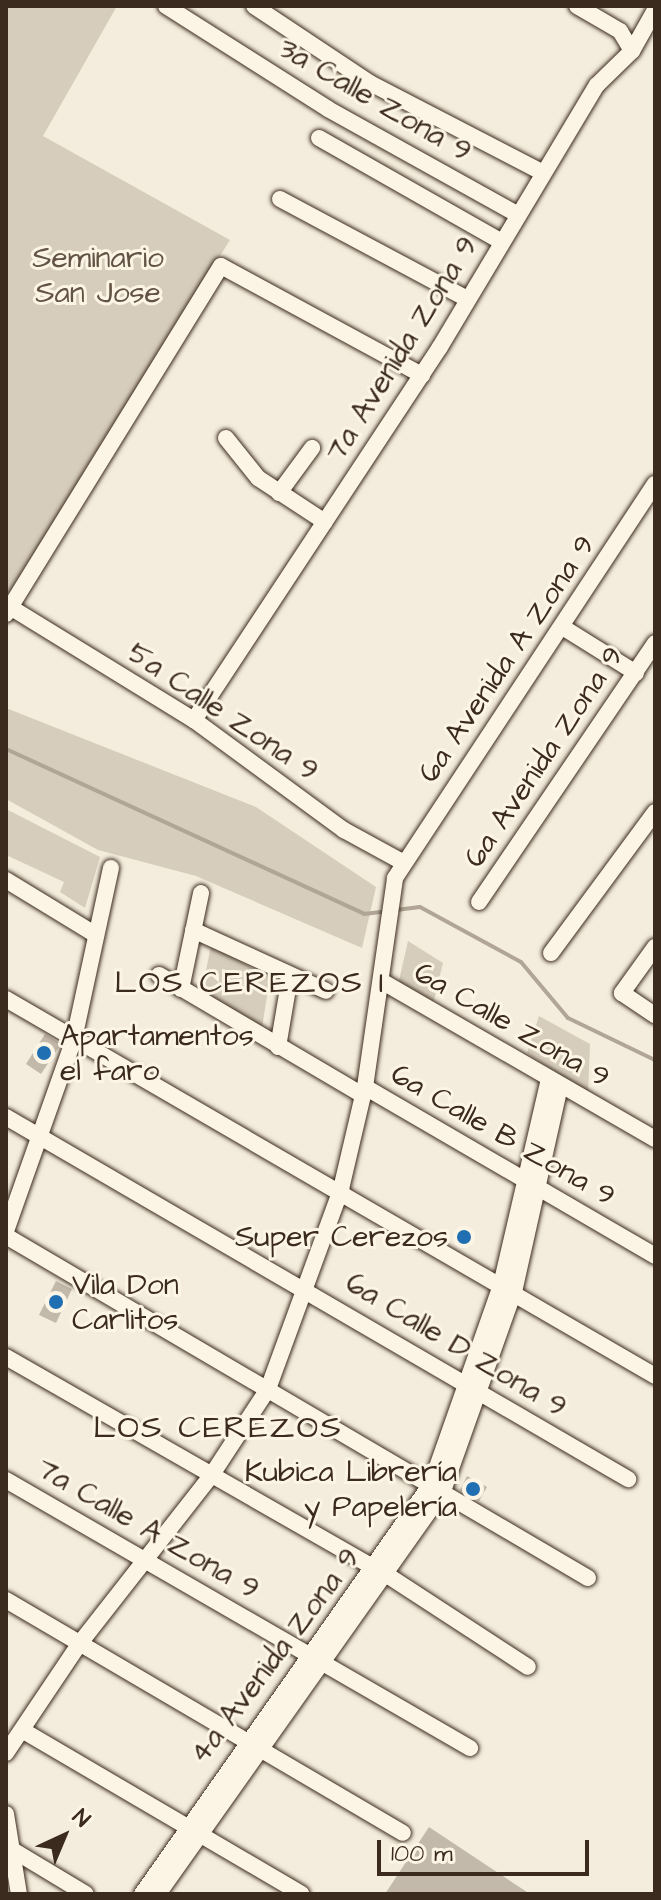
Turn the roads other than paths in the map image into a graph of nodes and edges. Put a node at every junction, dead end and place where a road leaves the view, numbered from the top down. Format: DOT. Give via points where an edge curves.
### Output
graph roads {
  1 [pos="166,6"];
  2 [pos="254,6"];
  3 [pos="577,6"];
  4 [pos="655,10"];
  5 [pos="632,51"];
  6 [pos="319,138"];
  7 [pos="542,172"];
  8 [pos="280,199"];
  9 [pos="517,214"];
  10 [pos="502,242"];
  11 [pos="467,299"];
  12 [pos="422,375"];
  13 [pos="226,438"];
  14 [pos="312,448"];
  15 [pos="655,484"];
  16 [pos="279,493"];
  17 [pos="325,522"];
  18 [pos="8,611"];
  19 [pos="564,628"];
  20 [pos="655,643"];
  21 [pos="636,673"];
  22 [pos="194,720"];
  23 [pos="655,812"];
  24 [pos="404,863"];
  25 [pos="111,868"];
  26 [pos="6,880"];
  27 [pos="201,893"];
  28 [pos="479,902"];
  29 [pos="193,930"];
  30 [pos="96,935"];
  31 [pos="655,947"];
  32 [pos="551,953"];
  33 [pos="159,975"];
  34 [pos="290,977"];
  35 [pos="383,982"];
  36 [pos="181,989"];
  37 [pos="326,991"];
  38 [pos="6,999"];
  39 [pos="655,1015"];
  40 [pos="74,1039"];
  41 [pos="278,1047"];
  42 [pos="554,1082"];
  43 [pos="364,1091"];
  44 [pos="6,1117"];
  45 [pos="42,1138"];
  46 [pos="655,1139"];
  47 [pos="534,1184"];
  48 [pos="341,1189"];
  49 [pos="6,1234"];
  50 [pos="655,1256"];
  51 [pos="307,1288"];
  52 [pos="508,1288"];
  53 [pos="6,1357"];
  54 [pos="655,1376"];
  55 [pos="268,1389"];
  56 [pos="476,1389"];
  57 [pos="211,1476"];
  58 [pos="628,1479"];
  59 [pos="6,1480"];
  60 [pos="437,1487"];
  61 [pos="146,1560"];
  62 [pos="381,1573"];
  63 [pos="588,1578"];
  64 [pos="6,1600"];
  65 [pos="80,1643"];
  66 [pos="317,1659"];
  67 [pos="528,1667"];
  68 [pos="22,1730"];
  69 [pos="251,1742"];
  70 [pos="470,1748"];
  71 [pos="6,1753"];
  72 [pos="6,1814"];
  73 [pos="192,1829"];
  74 [pos="403,1833"];
  75 [pos="11,1849"];
  76 [pos="19,1894"];
  77 [pos="86,1894"];
  78 [pos="142,1894"];
  79 [pos="158,1894"];
  80 [pos="301,1894"];
  1 -- 9 [label="street, 3a Calle Zona 9" via="328,109"];
  2 -- 7 [label="street" via="370,83"];
  3 -- 5 [label="street" via="620,31"];
  4 -- 5 [label="street, 7a Avenida Zona 9"];
  5 -- 7 [label="street, 7a Avenida Zona 9" via="610,67"];
  6 -- 10 [label="street"];
  7 -- 9 [label="street, 7a Avenida Zona 9"];
  8 -- 11 [label="street"];
  9 -- 10 [label="street, 7a Avenida Zona 9"];
  10 -- 11 [label="street, 7a Avenida Zona 9"];
  11 -- 12 [label="street, 7a Avenida Zona 9"];
  12 -- 17 [label="street, 7a Avenida Zona 9"];
  12 -- 18 [label="street" via="221,266"];
  13 -- 16 [label="street" via="251,471"];
  14 -- 16 [label="street"];
  15 -- 19 [label="street, 6a Avenida A Zona 9"];
  16 -- 17 [label="street"];
  17 -- 22 [label="street, 7a Avenida Zona 9"];
  18 -- 22 [label="street, 5a Calle Zona 9"];
  19 -- 21 [label="street"];
  19 -- 24 [label="street, 6a Avenida A Zona 9"];
  20 -- 21 [label="street, 6a Avenida Zona 9"];
  21 -- 28 [label="street, 6a Avenida Zona 9"];
  22 -- 24 [label="street, 5a Calle Zona 9" via="344,830"];
  23 -- 32 [label="street"];
  24 -- 35 [label="street, 6a Avenida A Zona 9" via="395,878"];
  25 -- 30 [label="street"];
  26 -- 30 [label="street"];
  27 -- 29 [label="street"];
  29 -- 34 [label="street"];
  29 -- 36 [label="street"];
  30 -- 40 [label="street"];
  31 -- 39 [label="street" via="622,993"];
  33 -- 36 [label="street, 6a Calle B Zona 9"];
  34 -- 37 [label="street"];
  34 -- 41 [label="street"];
  35 -- 42 [label="street, 6a Calle Zona 9"];
  35 -- 43 [label="street"];
  36 -- 41 [label="street, 6a Calle B Zona 9"];
  38 -- 40 [label="street"];
  40 -- 45 [label="street"];
  40 -- 48 [label="street"];
  41 -- 43 [label="street, 6a Calle B Zona 9"];
  42 -- 46 [label="street, 6a Calle Zona 9"];
  42 -- 47 [label="street, 4a Avenida Zona 9"];
  43 -- 47 [label="street, 6a Calle B Zona 9"];
  43 -- 48 [label="street"];
  44 -- 45 [label="street, 6a Calle D Zona 9"];
  45 -- 49 [label="street"];
  45 -- 51 [label="street, 6a Calle D Zona 9"];
  47 -- 50 [label="street, 6a Calle B Zona 9"];
  47 -- 52 [label="street, 4a Avenida Zona 9"];
  48 -- 51 [label="street"];
  48 -- 52 [label="street"];
  49 -- 55 [label="street"];
  51 -- 55 [label="street"];
  51 -- 56 [label="street, 6a Calle D Zona 9"];
  52 -- 54 [label="street"];
  52 -- 56 [label="street, 4a Avenida Zona 9"];
  53 -- 57 [label="street"];
  55 -- 57 [label="street"];
  55 -- 60 [label="street"];
  56 -- 58 [label="street, 6a Calle D Zona 9"];
  56 -- 60 [label="street, 4a Avenida Zona 9"];
  57 -- 61 [label="street"];
  57 -- 62 [label="street"];
  59 -- 61 [label="street, 7a Calle A Zona 9"];
  60 -- 62 [label="street, 4a Avenida Zona 9"];
  60 -- 63 [label="street"];
  61 -- 65 [label="street"];
  61 -- 66 [label="street, 7a Calle A Zona 9"];
  62 -- 66 [label="street, 4a Avenida Zona 9"];
  62 -- 67 [label="street"];
  64 -- 65 [label="street"];
  65 -- 68 [label="street"];
  65 -- 69 [label="street"];
  66 -- 69 [label="street, 4a Avenida Zona 9"];
  66 -- 70 [label="street, 7a Calle A Zona 9"];
  68 -- 71 [label="street"];
  68 -- 73 [label="street"];
  69 -- 73 [label="street, 4a Avenida Zona 9"];
  69 -- 74 [label="street"];
  72 -- 75 [label="street"];
  73 -- 78 [label="street, 4a Avenida Zona 9"];
  73 -- 79 [label="street, 4a Avenida Zona 9"];
  73 -- 80 [label="street"];
  75 -- 76 [label="street"];
  75 -- 77 [label="street"];
}
